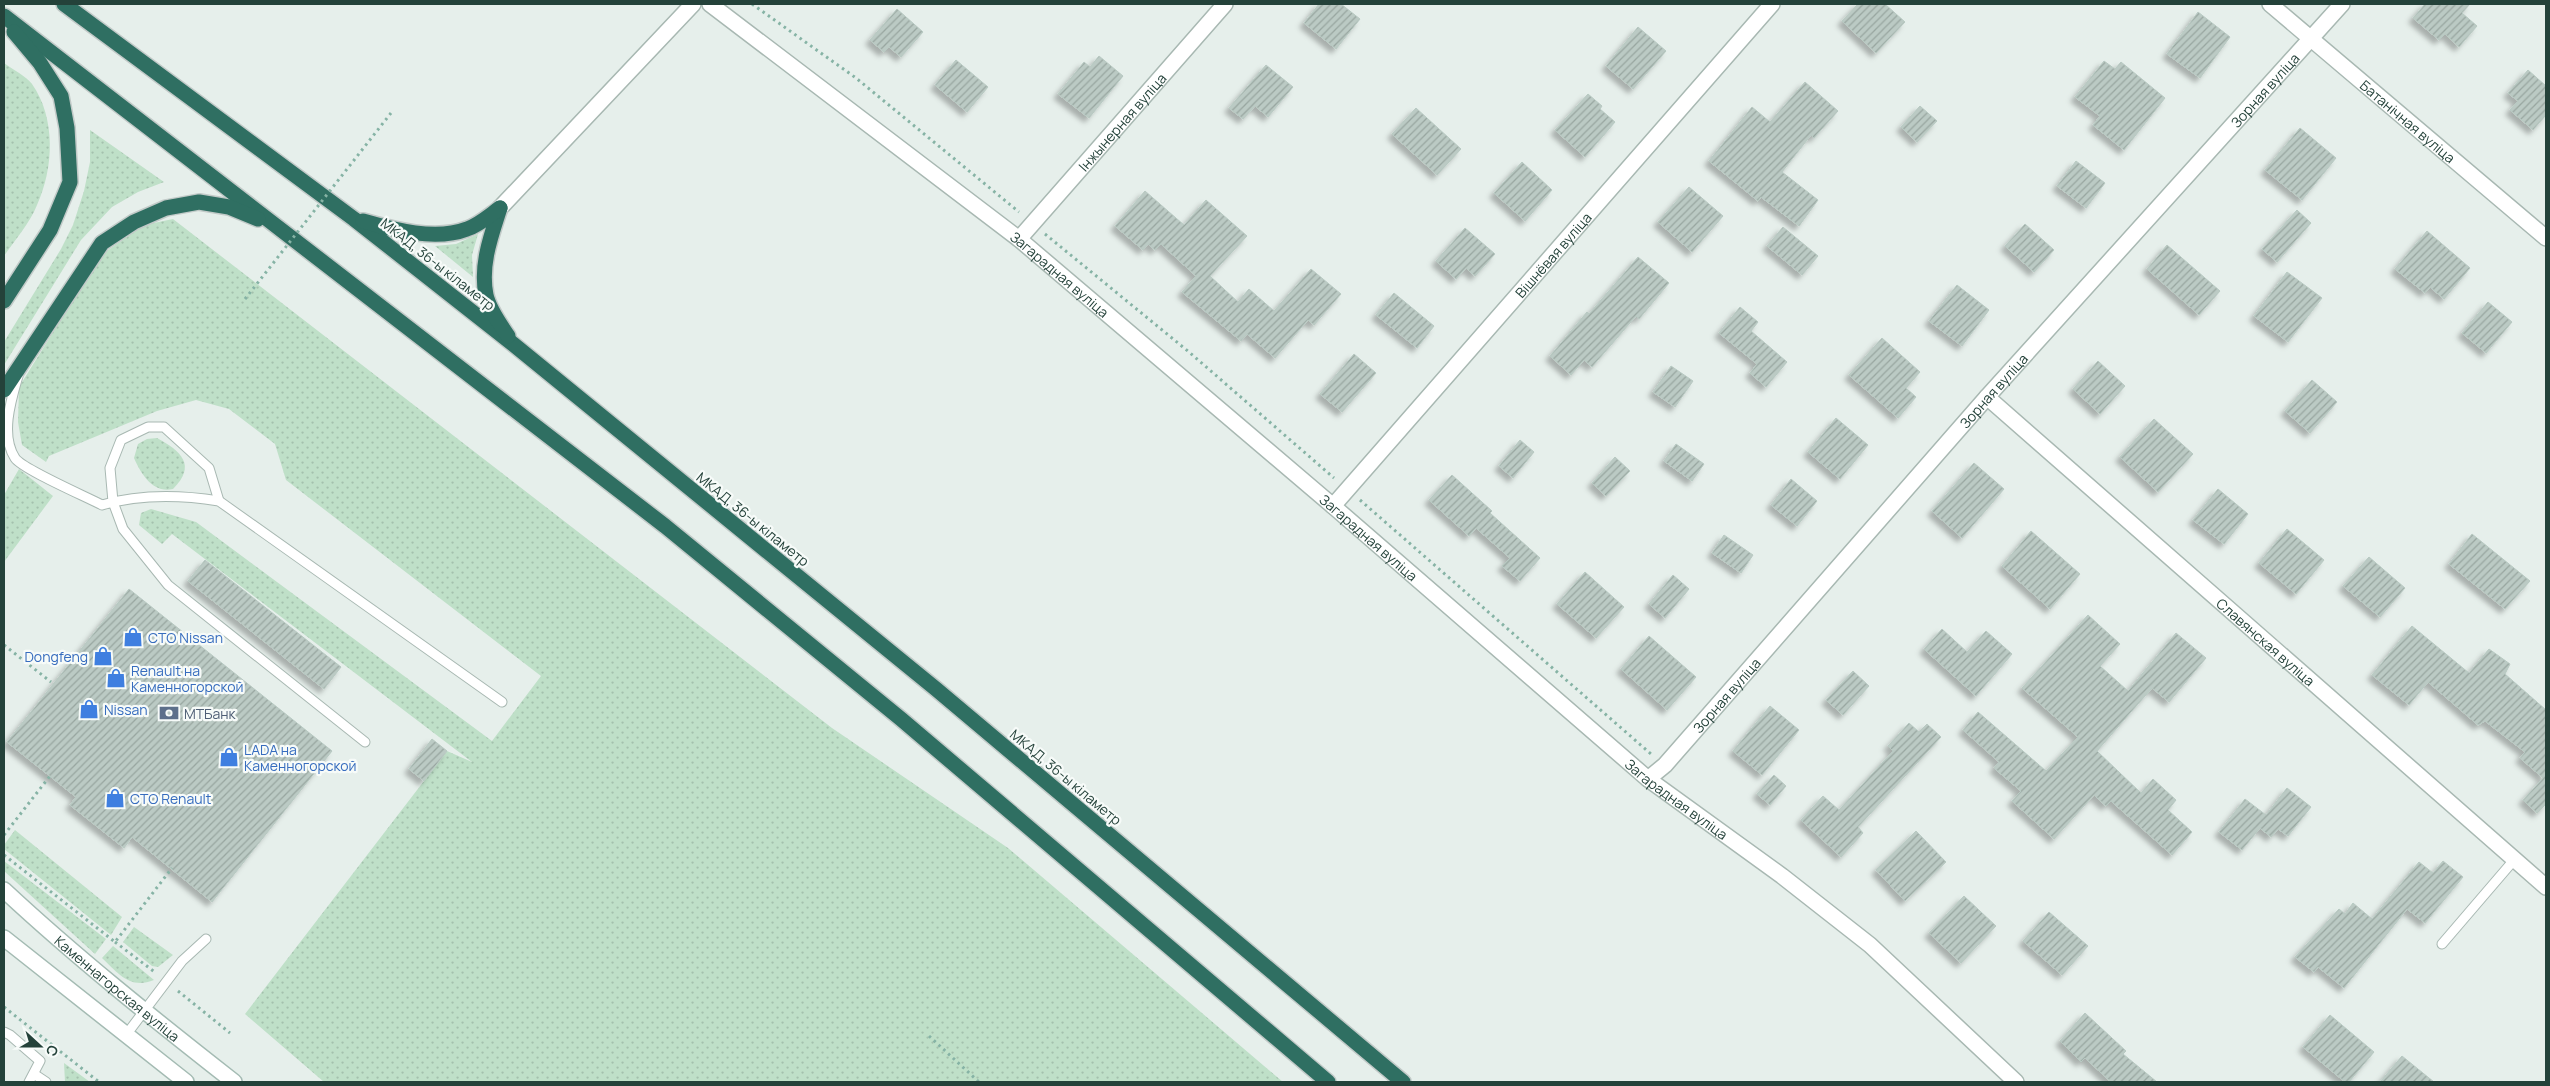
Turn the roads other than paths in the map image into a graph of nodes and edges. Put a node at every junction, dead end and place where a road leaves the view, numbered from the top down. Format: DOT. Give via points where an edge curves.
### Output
graph roads {
  1 [pos="64,4"];
  2 [pos="693,4"];
  3 [pos="710,4"];
  4 [pos="1226,4"];
  5 [pos="1772,4"];
  6 [pos="2270,4"];
  7 [pos="2342,4"];
  8 [pos="4,18"];
  9 [pos="2310,39"];
  10 [pos="500,208"];
  11 [pos="354,219"];
  12 [pos="278,227"];
  13 [pos="2546,238"];
  14 [pos="1019,239"];
  15 [pos="4,302"];
  16 [pos="513,344"];
  17 [pos="23,362"];
  18 [pos="4,390"];
  19 [pos="1987,397"];
  20 [pos="219,501"];
  21 [pos="113,502"];
  22 [pos="1333,506"];
  23 [pos="502,702"];
  24 [pos="365,742"];
  25 [pos="1648,779"];
  26 [pos="2514,860"];
  27 [pos="2546,887"];
  28 [pos="4,890"];
  29 [pos="4,938"];
  30 [pos="206,939"];
  31 [pos="2442,944"];
  32 [pos="145,1011"];
  33 [pos="4,1032"];
  34 [pos="126,1035"];
  35 [pos="31,1078"];
  36 [pos="46,1082"];
  37 [pos="186,1082"];
  38 [pos="234,1082"];
  39 [pos="1328,1082"];
  40 [pos="1403,1082"];
  41 [pos="2016,1082"];
  1 -- 11 [label="highway, МКАД, 36-ы кіламетр"];
  2 -- 10 [label="street"];
  3 -- 14 [label="street, Загарадная вуліца"];
  4 -- 14 [label="street, Інжынерная вуліца"];
  5 -- 22 [label="street, Вішнёвая вуліца"];
  6 -- 9 [label="street, Батанічная вуліца"];
  7 -- 9 [label="street, Зорная вуліца"];
  8 -- 12 [label="highway"];
  8 -- 15 [label="highway" via="40,63 61,96 67,128 70,182 50,230"];
  9 -- 13 [label="street, Батанічная вуліца"];
  9 -- 19 [label="street, Зорная вуліца"];
  10 -- 11 [label="highway" via="468,229 442,234 379,226"];
  10 -- 16 [label="highway" via="484,269 486,296"];
  11 -- 16 [label="highway, МКАД, 36-ы кіламетр"];
  12 -- 17 [label="highway" via="228,207 199,202 166,208 134,222 102,243"];
  12 -- 39 [label="highway" via="665,526 901,720"];
  14 -- 22 [label="street, Загарадная вуліца"];
  16 -- 40 [label="highway, МКАД, 36-ы кіламетр" via="936,689"];
  17 -- 18 [label="highway"];
  17 -- 21 [label="lane" via="10,403 9,445 16,460 102,505"];
  19 -- 25 [label="street, Зорная вуліца" via="1665,765"];
  19 -- 26 [label="street, Славянская вуліца"];
  20 -- 21 [label="lane" via="188,496 127,498"];
  20 -- 21 [label="lane" via="209,468 164,428 148,427 121,440 110,468"];
  20 -- 23 [label="lane"];
  21 -- 24 [label="lane" via="123,529 168,585"];
  22 -- 25 [label="street, Загарадная вуліца"];
  25 -- 41 [label="street, Загарадная вуліца" via="1782,876 1870,945"];
  26 -- 27 [label="street, Славянская вуліца"];
  26 -- 31 [label="lane"];
  28 -- 32 [label="street, Каменнагорская вуліца"];
  29 -- 34 [label="street"];
  30 -- 32 [label="lane" via="182,961"];
  32 -- 34 [label="lane"];
  32 -- 38 [label="street, Каменнагорская вуліца"];
  33 -- 35 [label="lane" via="40,1061"];
  34 -- 37 [label="street"];
  35 -- 36 [label="lane"];
}
